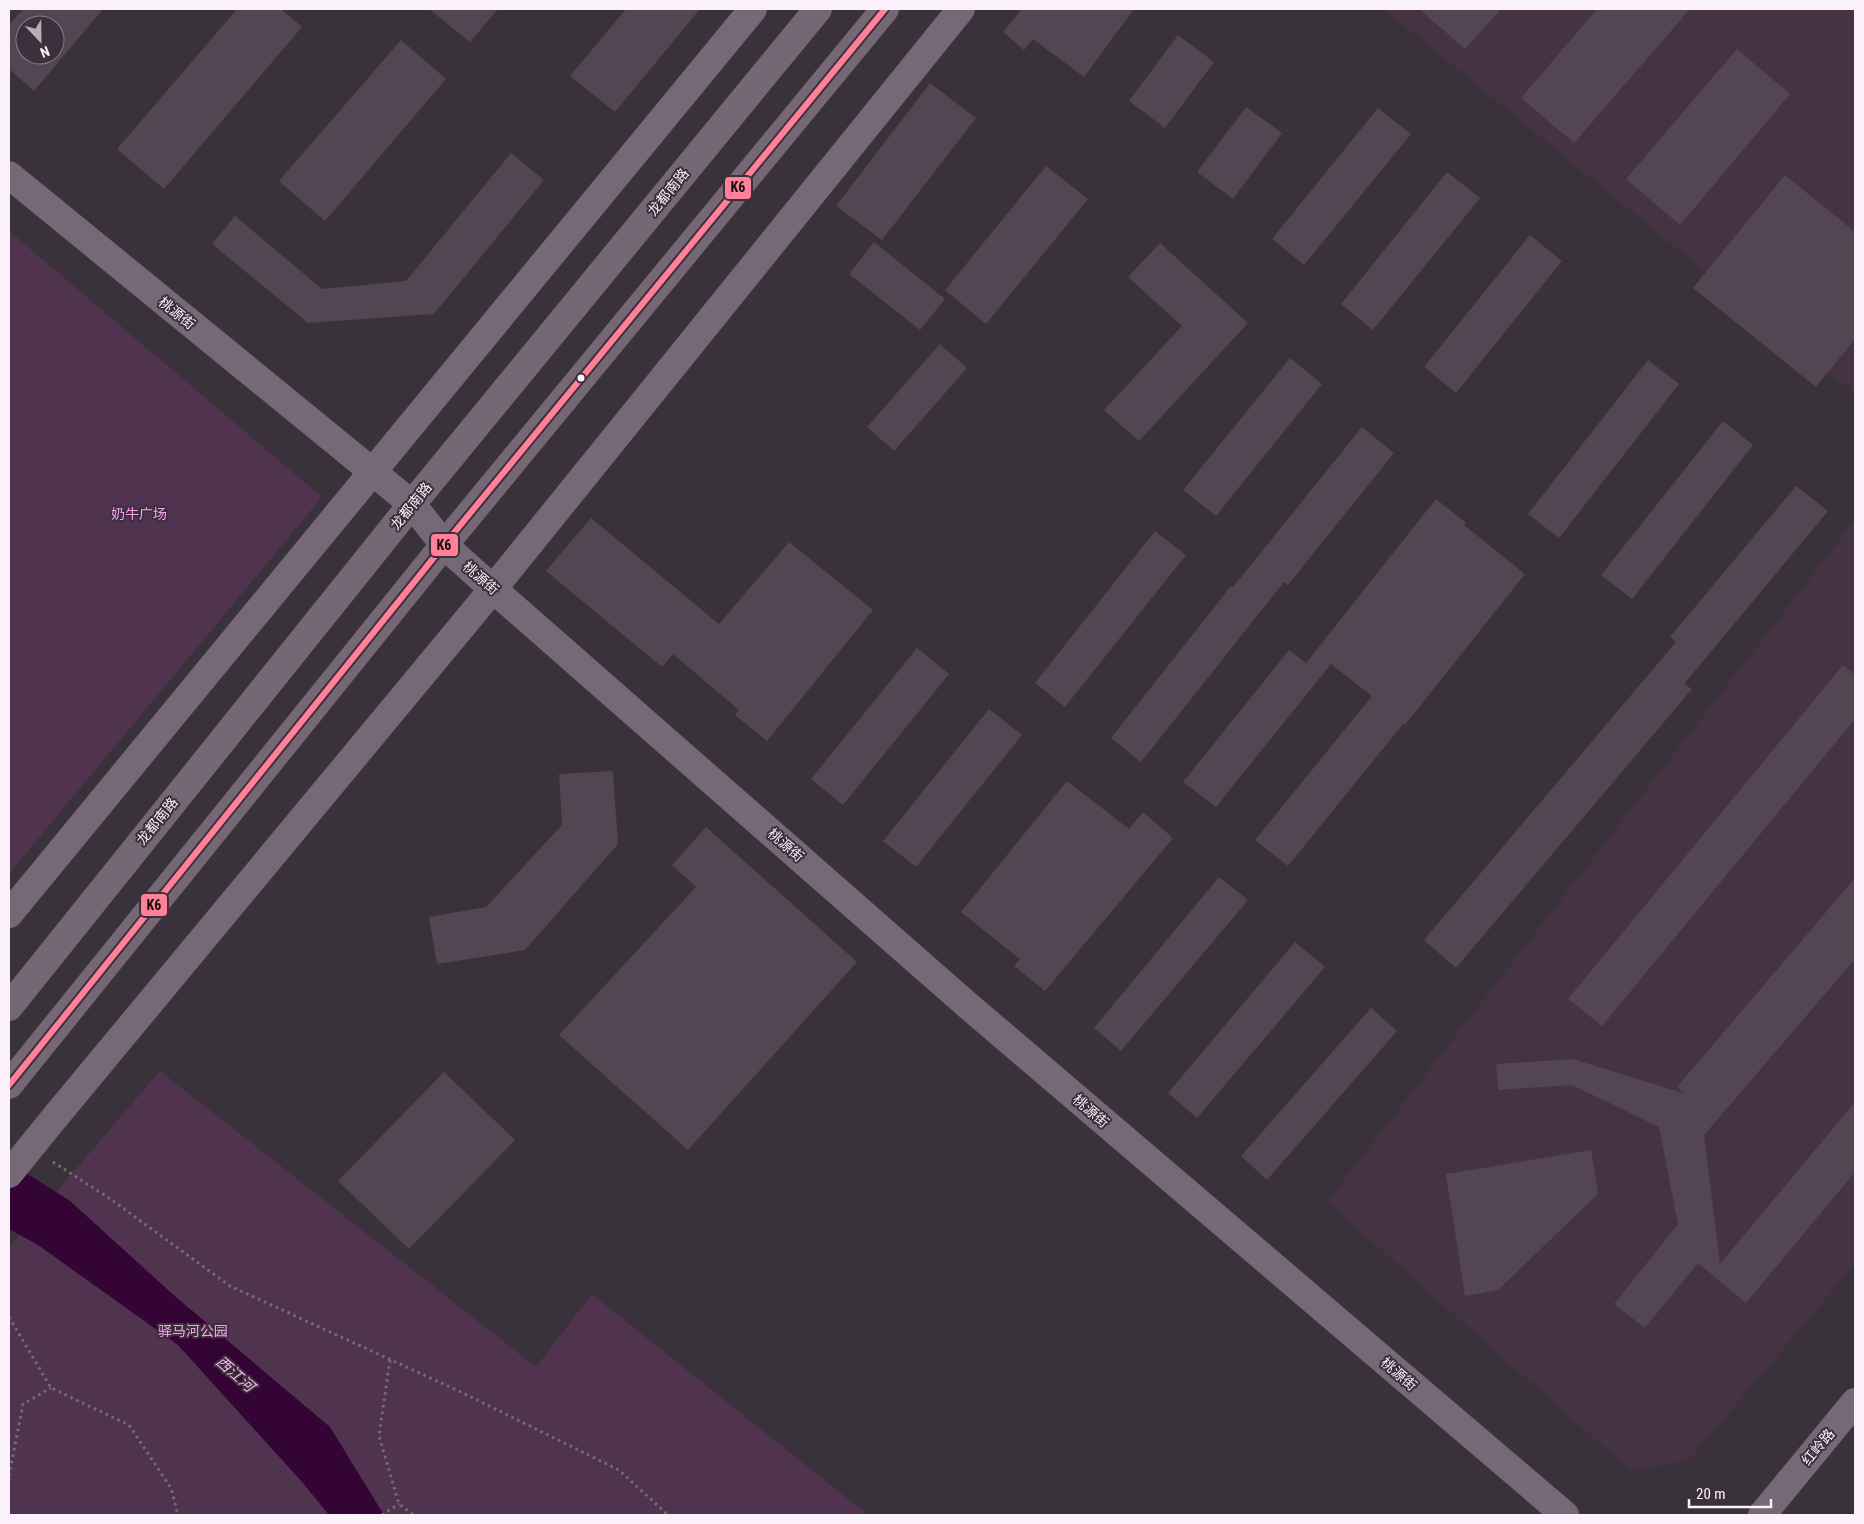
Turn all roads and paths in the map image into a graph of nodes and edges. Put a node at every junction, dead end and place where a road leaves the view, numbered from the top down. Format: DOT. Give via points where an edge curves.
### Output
graph roads {
  1 [pos="752,9"];
  2 [pos="818,9"];
  3 [pos="885,9"];
  4 [pos="961,9"];
  5 [pos="9,175"];
  6 [pos="372,471"];
  7 [pos="412,504"];
  8 [pos="444,545"];
  9 [pos="493,589"];
  10 [pos="9,914"];
  11 [pos="9,1007"];
  12 [pos="14,1079"];
  13 [pos="48,1158"];
  14 [pos="9,1174"];
  15 [pos="9,1317"];
  16 [pos="390,1360"];
  17 [pos="51,1388"];
  18 [pos="1855,1402"];
  19 [pos="9,1476"];
  20 [pos="400,1504"];
  21 [pos="178,1515"];
  22 [pos="382,1515"];
  23 [pos="414,1515"];
  24 [pos="668,1515"];
  25 [pos="1564,1515"];
  26 [pos="1762,1515"];
  1 -- 6 [label="street"];
  2 -- 7 [label="main road, 龙都南路"];
  3 -- 8 [label="main road"];
  4 -- 9 [label="street"];
  5 -- 6 [label="street, 桃源街"];
  6 -- 7 [label="street, 桃源街"];
  6 -- 10 [label="street"];
  7 -- 8 [label="street, 桃源街"];
  7 -- 11 [label="main road, 龙都南路"];
  8 -- 9 [label="street, 桃源街"];
  8 -- 12 [label="main road"];
  9 -- 14 [label="street, bridge"];
  9 -- 25 [label="street, 桃源街" via="965,1003"];
  13 -- 16 [label="path" via="230,1286"];
  15 -- 17 [label="path"];
  16 -- 20 [label="path" via="379,1436"];
  16 -- 24 [label="path" via="619,1470"];
  17 -- 19 [label="path" via="24,1404"];
  17 -- 21 [label="path" via="129,1425 171,1488"];
  18 -- 26 [label="street, 红岭路"];
  20 -- 22 [label="path"];
  20 -- 23 [label="path"];
}
